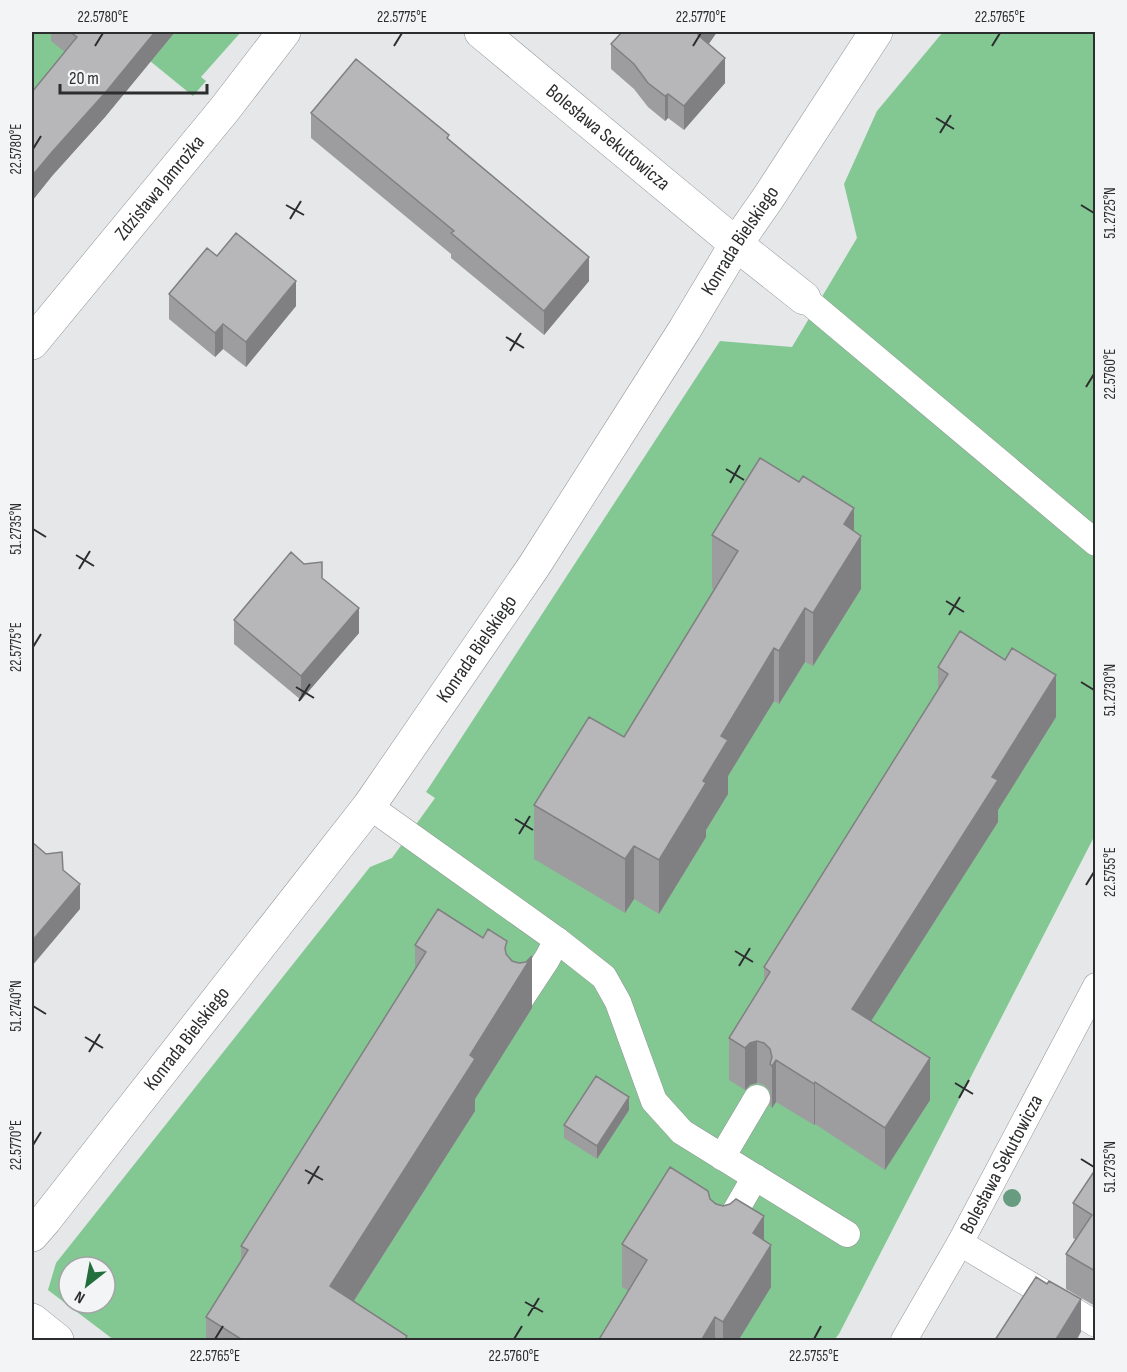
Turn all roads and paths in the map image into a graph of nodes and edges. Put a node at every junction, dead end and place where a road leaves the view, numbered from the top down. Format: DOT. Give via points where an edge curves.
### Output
graph roads {
  1 [pos="284,32"];
  2 [pos="481,32"];
  3 [pos="876,32"];
  4 [pos="736,244"];
  5 [pos="804,298"];
  6 [pos="32,343"];
  7 [pos="1095,543"];
  8 [pos="369,806"];
  9 [pos="557,940"];
  10 [pos="1095,986"];
  11 [pos="520,1000"];
  12 [pos="757,1098"];
  13 [pos="722,1157"];
  14 [pos="755,1177"];
  15 [pos="32,1234"];
  16 [pos="723,1234"];
  17 [pos="847,1234"];
  18 [pos="960,1243"];
  19 [pos="32,1320"];
  20 [pos="1095,1324"];
  21 [pos="57,1341"];
  22 [pos="904,1341"];
  1 -- 6 [label="street, Zdzisława Jamrożka"];
  2 -- 4 [label="street, Bolesława Sekutowicza"];
  3 -- 4 [label="street, Konrada Bielskiego"];
  4 -- 5 [label="street, Bolesława Sekutowicza"];
  4 -- 8 [label="street, Konrada Bielskiego" via="534,566"];
  5 -- 7 [label="lane"];
  8 -- 9 [label="lane"];
  8 -- 15 [label="street, Konrada Bielskiego"];
  9 -- 11 [label="lane"];
  9 -- 13 [label="lane" via="604,977 618,1002 654,1101 682,1132"];
  10 -- 18 [label="lane, Bolesława Sekutowicza"];
  12 -- 13 [label="lane"];
  13 -- 14 [label="lane"];
  14 -- 16 [label="lane"];
  14 -- 17 [label="lane"];
  18 -- 20 [label="lane"];
  18 -- 22 [label="lane, Bolesława Sekutowicza"];
  19 -- 21 [label="street"];
}
